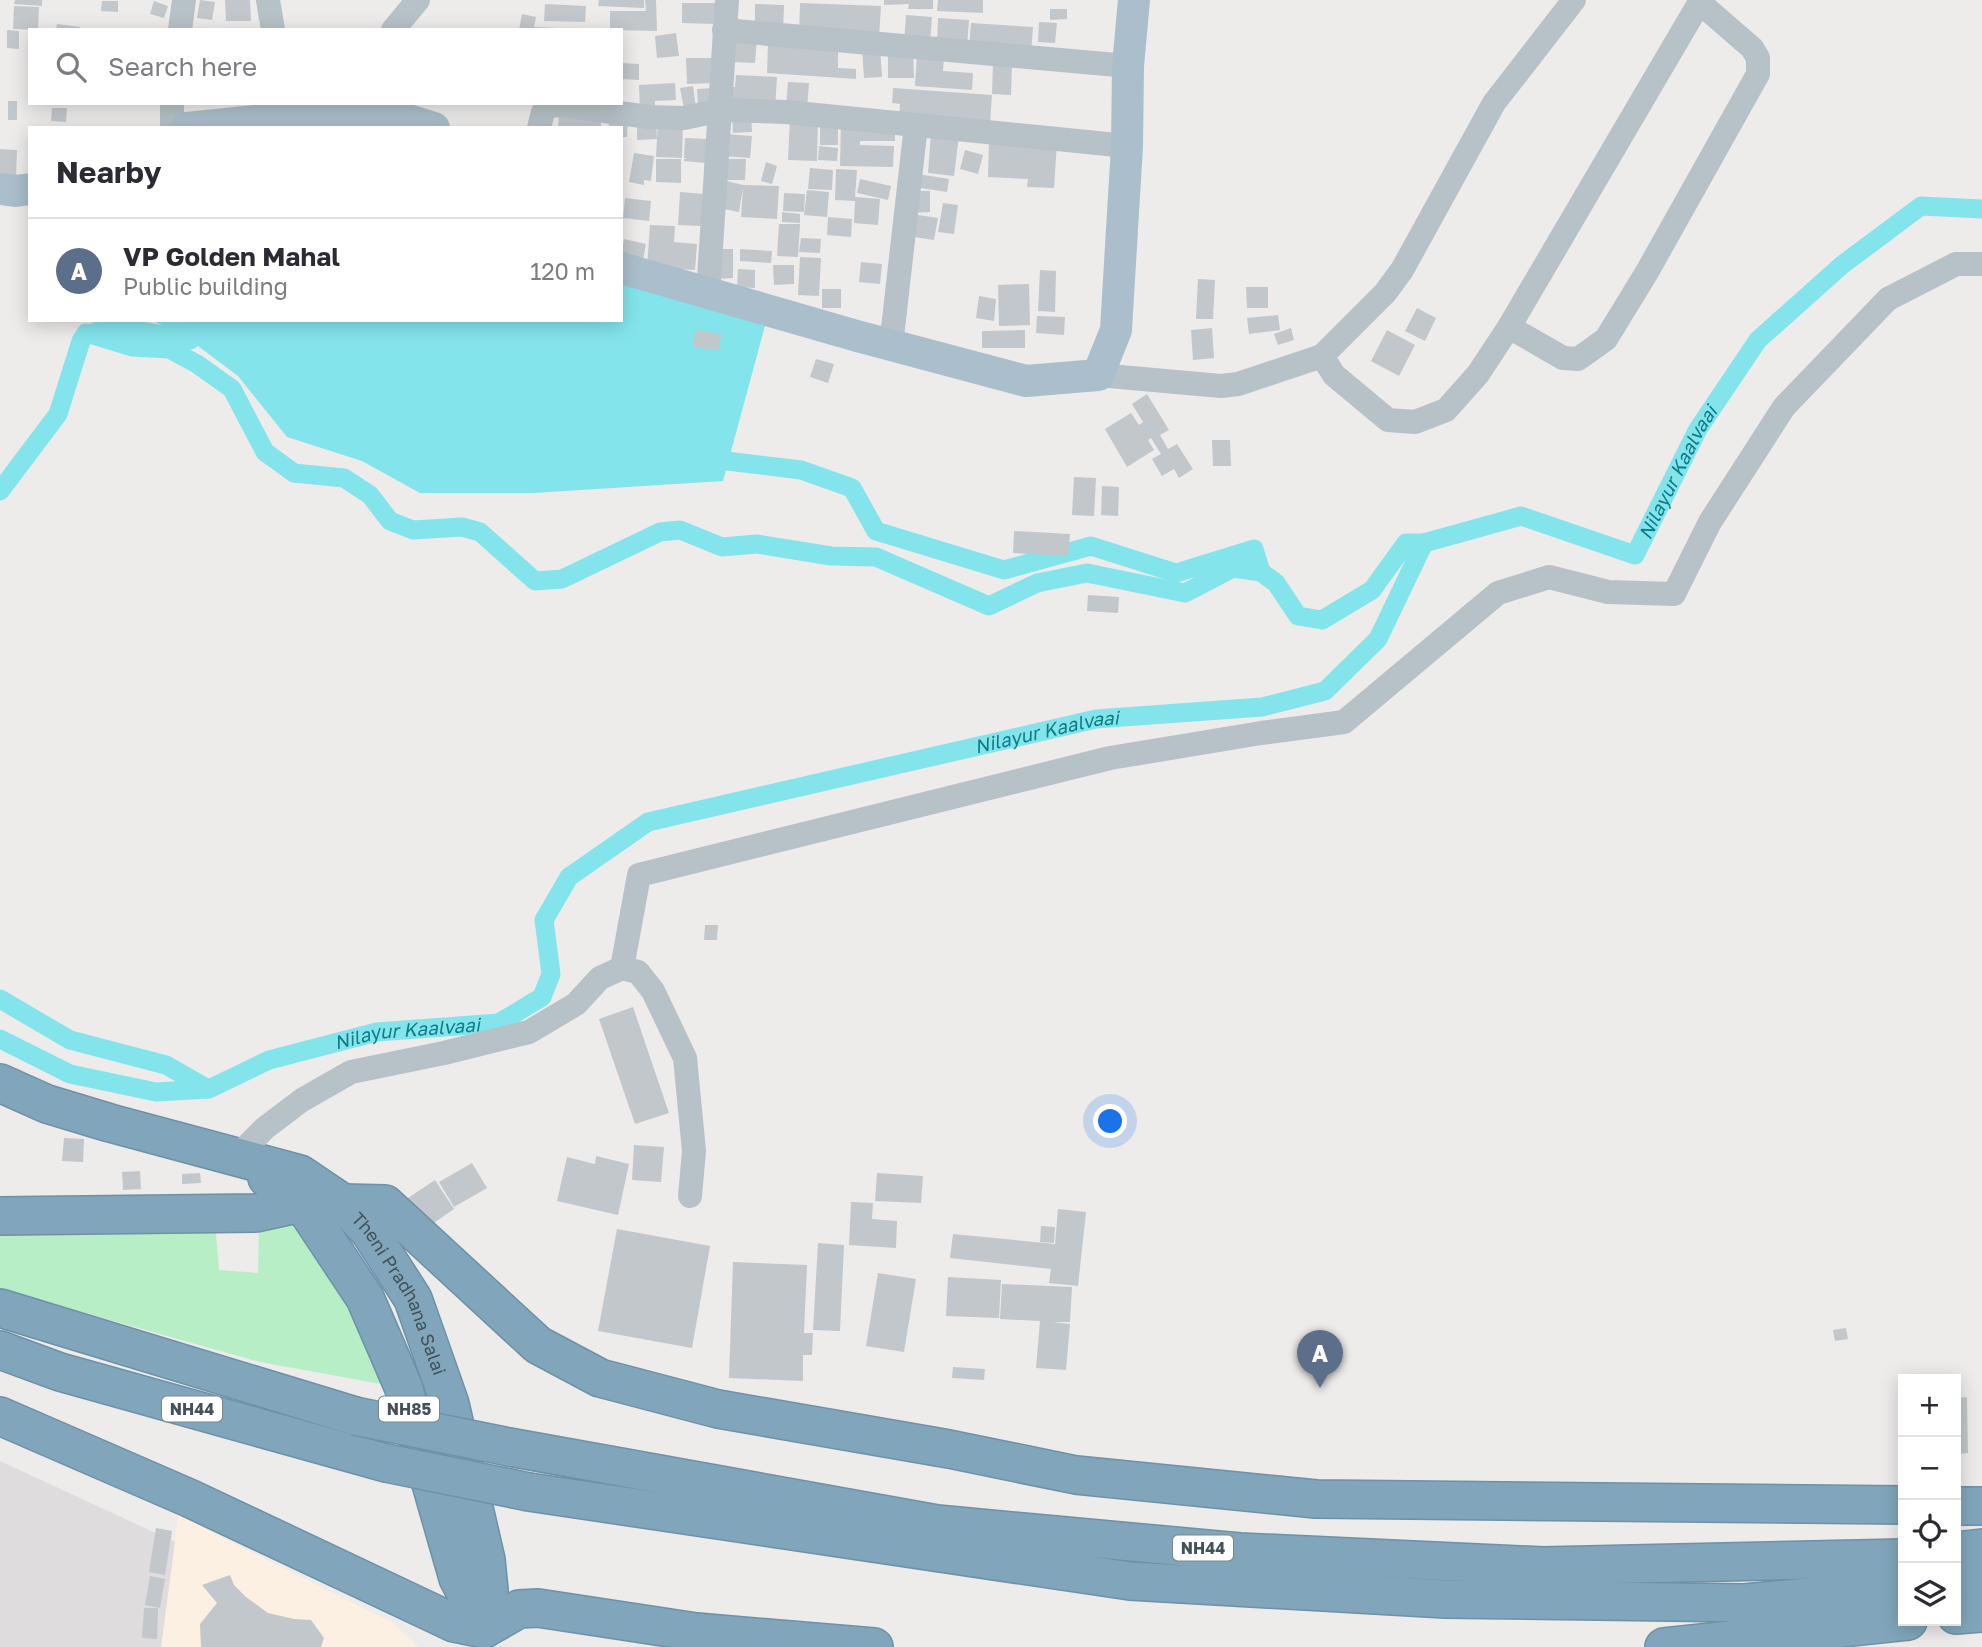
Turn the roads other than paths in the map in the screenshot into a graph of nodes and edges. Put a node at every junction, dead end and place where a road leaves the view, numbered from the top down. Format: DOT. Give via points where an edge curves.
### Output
graph roads {
  1 [pos="184,0"];
  2 [pos="268,0"];
  3 [pos="418,0"];
  4 [pos="727,0"];
  5 [pos="1134,0"];
  6 [pos="1574,0"];
  7 [pos="1700,1"];
  8 [pos="180,28"];
  9 [pos="274,28"];
  10 [pos="395,28"];
  11 [pos="724,30"];
  12 [pos="1128,66"];
  13 [pos="172,105"];
  14 [pos="560,105"];
  15 [pos="560,105"];
  16 [pos="300,110"];
  17 [pos="722,110"];
  18 [pos="916,125"];
  19 [pos="173,126"];
  20 [pos="200,126"];
  21 [pos="428,126"];
  22 [pos="539,126"];
  23 [pos="1127,146"];
  24 [pos="0,188"];
  25 [pos="28,189"];
  26 [pos="1982,264"];
  27 [pos="623,269"];
  28 [pos="708,294"];
  29 [pos="1509,327"];
  30 [pos="891,346"];
  31 [pos="1321,356"];
  32 [pos="1098,375"];
  33 [pos="622,968"];
  34 [pos="0,1083"];
  35 [pos="236,1157"];
  36 [pos="690,1196"];
  37 [pos="302,1203"];
  38 [pos="343,1203"];
  39 [pos="0,1216"];
  40 [pos="0,1308"];
  41 [pos="0,1350"];
  42 [pos="0,1416"];
  43 [pos="1898,1505"];
  44 [pos="1961,1506"];
  45 [pos="1982,1506"];
  46 [pos="1982,1548"];
  47 [pos="1961,1550"];
  48 [pos="1898,1558"];
  49 [pos="1982,1581"];
  50 [pos="1961,1583"];
  51 [pos="1898,1589"];
  52 [pos="1982,1612"];
  53 [pos="1961,1614"];
  54 [pos="1898,1622"];
  55 [pos="486,1638"];
  56 [pos="874,1647"];
  57 [pos="1664,1647"];
  1 -- 8 [label="street"];
  2 -- 9 [label="street"];
  3 -- 10 [label="street"];
  4 -- 11 [label="street"];
  5 -- 12 [label="main road"];
  6 -- 31 [label="street" via="1494,103 1396,278"];
  7 -- 29 [label="street"];
  7 -- 29 [label="street" via="1752,47 1758,74 1647,272 1606,339 1578,359 1563,358"];
  11 -- 12 [label="street"];
  11 -- 17 [label="street"];
  12 -- 23 [label="main road"];
  13 -- 19 [label="street"];
  14 -- 22 [label="street" via="542,112"];
  15 -- 17 [label="street" via="649,117 684,118"];
  16 -- 20 [label="main road"];
  16 -- 21 [label="main road" via="402,118"];
  17 -- 18 [label="street" via="786,111"];
  17 -- 28 [label="street"];
  18 -- 23 [label="street"];
  18 -- 30 [label="street"];
  23 -- 32 [label="main road" via="1116,330"];
  24 -- 25 [label="main road"];
  26 -- 33 [label="street" via="1956,264 1888,299 1784,407 1710,522 1674,594 1608,592 1549,577 1498,593 1344,722 1110,758 639,875"];
  27 -- 28 [label="main road"];
  28 -- 30 [label="main road"];
  29 -- 31 [label="street" via="1478,374 1446,410 1415,422 1388,420 1334,375"];
  30 -- 32 [label="main road" via="1026,381"];
  31 -- 32 [label="street" via="1221,386"];
  33 -- 35 [label="street" via="600,978 576,1004 529,1032 351,1072 302,1100"];
  33 -- 36 [label="street" via="638,972 653,991 685,1058 694,1151"];
  34 -- 35 [label="highway, Theni Pradhana Salai / NH85" via="47,1104"];
  35 -- 37 [label="highway, Theni Pradhana Salai / NH85"];
  35 -- 38 [label="highway, Theni Pradhana Salai / NH85" via="300,1174"];
  37 -- 39 [label="highway" via="256,1213"];
  37 -- 55 [label="highway, Theni Pradhana Salai / NH85" via="365,1298 403,1386 458,1578"];
  38 -- 43 [label="highway" via="385,1204 538,1345 600,1378 718,1409 1076,1475 1316,1499"];
  38 -- 55 [label="highway, Theni Pradhana Salai / NH85" via="370,1232 413,1298 450,1404 486,1560"];
  40 -- 48 [label="highway, NH44, bridge" via="355,1416 937,1524 1240,1552 1543,1566"];
  41 -- 51 [label="highway, NH44, bridge" via="60,1372 386,1463 529,1492 1130,1581 1446,1599 1745,1604"];
  42 -- 55 [label="highway" via="189,1498"];
  44 -- 45 [label="highway"];
  46 -- 47 [label="highway"];
  49 -- 50 [label="highway"];
  52 -- 53 [label="highway"];
  54 -- 57 [label="highway"];
  55 -- 56 [label="highway" via="519,1609 538,1608 696,1632"];
}
